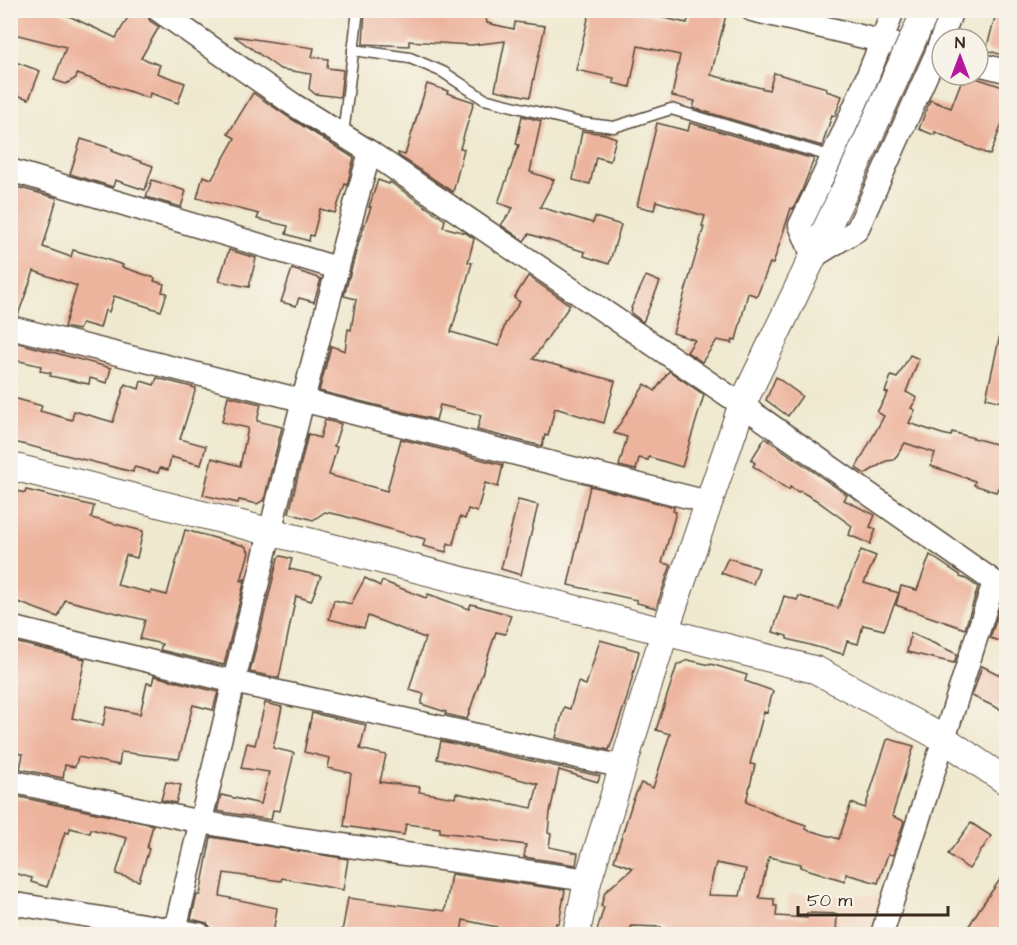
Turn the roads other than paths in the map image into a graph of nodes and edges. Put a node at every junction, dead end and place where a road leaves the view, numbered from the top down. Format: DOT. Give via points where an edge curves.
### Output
graph roads {
  1 [pos="158,10"];
  2 [pos="358,10"];
  3 [pos="752,10"];
  4 [pos="893,10"];
  5 [pos="926,10"];
  6 [pos="952,10"];
  7 [pos="947,27"];
  8 [pos="882,42"];
  9 [pos="353,50"];
  10 [pos="930,53"];
  11 [pos="990,67"];
  12 [pos="1006,71"];
  13 [pos="930,74"];
  14 [pos="343,135"];
  15 [pos="370,152"];
  16 [pos="833,157"];
  17 [pos="10,170"];
  18 [pos="813,257"];
  19 [pos="337,268"];
  20 [pos="10,327"];
  21 [pos="303,401"];
  22 [pos="742,405"];
  23 [pos="10,466"];
  24 [pos="708,502"];
  25 [pos="270,530"];
  26 [pos="1000,586"];
  27 [pos="10,627"];
  28 [pos="665,631"];
  29 [pos="234,682"];
  30 [pos="944,739"];
  31 [pos="624,767"];
  32 [pos="10,781"];
  33 [pos="1006,781"];
  34 [pos="201,822"];
  35 [pos="588,880"];
  36 [pos="10,903"];
  37 [pos="98,926"];
  38 [pos="175,930"];
  39 [pos="199,934"];
  40 [pos="576,934"];
  41 [pos="882,934"];
  1 -- 14 [label="street"];
  2 -- 9 [label="lane"];
  3 -- 8 [label="street"];
  4 -- 8 [label="street"];
  5 -- 18 [label="street, bridge"];
  6 -- 7 [label="street"];
  8 -- 10 [label="street"];
  8 -- 16 [label="street"];
  9 -- 14 [label="lane"];
  9 -- 16 [label="lane" via="410,58 443,72 484,99 581,123 614,127 670,109"];
  11 -- 12 [label="street"];
  13 -- 18 [label="street" via="857,230"];
  14 -- 15 [label="street"];
  15 -- 19 [label="street"];
  15 -- 22 [label="street"];
  16 -- 18 [label="street" via="800,225"];
  17 -- 19 [label="street"];
  18 -- 22 [label="street"];
  19 -- 21 [label="street"];
  20 -- 21 [label="street"];
  21 -- 24 [label="street"];
  21 -- 25 [label="street"];
  22 -- 24 [label="street"];
  22 -- 26 [label="street"];
  23 -- 25 [label="street"];
  24 -- 28 [label="street"];
  25 -- 28 [label="street"];
  25 -- 29 [label="street"];
  26 -- 30 [label="street"];
  27 -- 29 [label="street"];
  28 -- 30 [label="street" via="816,670"];
  28 -- 31 [label="street"];
  29 -- 31 [label="street"];
  29 -- 34 [label="street"];
  30 -- 33 [label="street"];
  30 -- 41 [label="street"];
  31 -- 35 [label="street"];
  32 -- 34 [label="street"];
  34 -- 35 [label="street"];
  34 -- 38 [label="street"];
  35 -- 40 [label="street"];
  36 -- 37 [label="street"];
  37 -- 38 [label="street"];
  38 -- 39 [label="street"];
}
